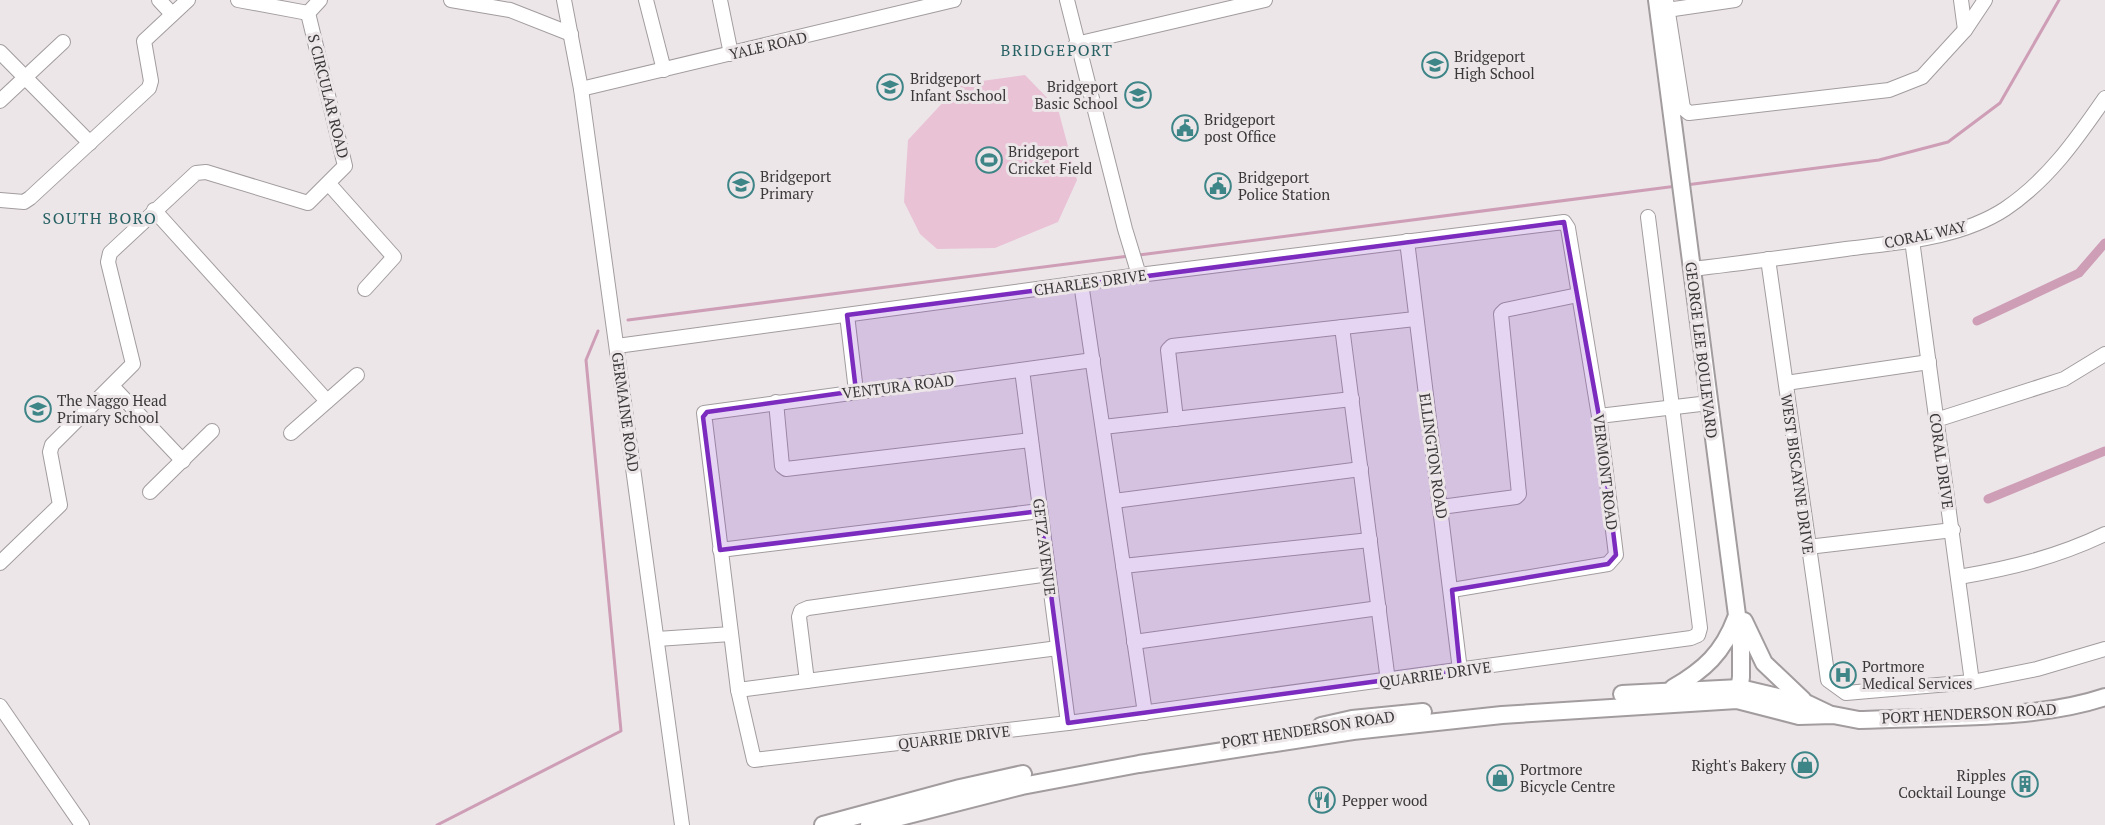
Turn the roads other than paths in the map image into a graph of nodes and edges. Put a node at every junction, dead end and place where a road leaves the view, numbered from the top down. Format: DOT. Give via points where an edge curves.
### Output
graph roads {
  1 [pos="159,0"];
  2 [pos="188,0"];
  3 [pos="238,0"];
  4 [pos="320,0"];
  5 [pos="451,0"];
  6 [pos="564,0"];
  7 [pos="646,0"];
  8 [pos="720,0"];
  9 [pos="954,0"];
  10 [pos="1066,0"];
  11 [pos="1265,0"];
  12 [pos="1735,0"];
  13 [pos="1961,0"];
  14 [pos="1985,0"];
  15 [pos="1662,5"];
  16 [pos="308,13"];
  17 [pos="172,14"];
  18 [pos="1965,30"];
  19 [pos="571,34"];
  20 [pos="63,42"];
  21 [pos="1076,44"];
  22 [pos="0,52"];
  23 [pos="731,54"];
  24 [pos="664,70"];
  25 [pos="26,77"];
  26 [pos="581,89"];
  27 [pos="2105,98"];
  28 [pos="0,101"];
  29 [pos="90,143"];
  30 [pos="329,184"];
  31 [pos="0,200"];
  32 [pos="154,210"];
  33 [pos="1648,217"];
  34 [pos="1564,222"];
  35 [pos="1912,240"];
  36 [pos="1407,241"];
  37 [pos="1768,259"];
  38 [pos="1692,270"];
  39 [pos="1139,275"];
  40 [pos="1081,283"];
  41 [pos="364,289"];
  42 [pos="1578,295"];
  43 [pos="847,315"];
  44 [pos="1415,319"];
  45 [pos="1342,327"];
  46 [pos="617,346"];
  47 [pos="2105,354"];
  48 [pos="1093,360"];
  49 [pos="1929,362"];
  50 [pos="1022,370"];
  51 [pos="357,375"];
  52 [pos="1786,383"];
  53 [pos="112,386"];
  54 [pos="856,391"];
  55 [pos="1352,399"];
  56 [pos="327,401"];
  57 [pos="776,402"];
  58 [pos="1709,403"];
  59 [pos="1671,408"];
  60 [pos="1599,416"];
  61 [pos="1176,419"];
  62 [pos="1936,420"];
  63 [pos="1103,427"];
  64 [pos="212,431"];
  65 [pos="291,433"];
  66 [pos="1031,440"];
  67 [pos="183,461"];
  68 [pos="1361,469"];
  69 [pos="150,492"];
  70 [pos="1114,501"];
  71 [pos="1441,507"];
  72 [pos="1040,511"];
  73 [pos="1953,530"];
  74 [pos="2105,534"];
  75 [pos="1370,540"];
  76 [pos="1808,547"];
  77 [pos="720,550"];
  78 [pos="0,563"];
  79 [pos="1123,566"];
  80 [pos="1049,574"];
  81 [pos="1959,577"];
  82 [pos="1452,590"];
  83 [pos="1736,607"];
  84 [pos="1379,608"];
  85 [pos="731,634"];
  86 [pos="657,639"];
  87 [pos="1134,642"];
  88 [pos="1058,648"];
  89 [pos="2105,649"];
  90 [pos="1460,670"];
  91 [pos="807,681"];
  92 [pos="1388,681"];
  93 [pos="1972,682"];
  94 [pos="738,690"];
  95 [pos="1670,690"];
  96 [pos="1738,694"];
  97 [pos="2105,697"];
  98 [pos="1808,704"];
  99 [pos="0,706"];
  100 [pos="1145,713"];
  101 [pos="1833,715"];
  102 [pos="1068,723"];
  103 [pos="82,825"];
  104 [pos="682,825"];
  105 [pos="823,825"];
  106 [pos="869,825"];
  1 -- 17 [label="street"];
  2 -- 17 [label="street"];
  3 -- 16 [label="street"];
  4 -- 16 [label="street"];
  5 -- 19 [label="street" via="510,10"];
  6 -- 19 [label="street, GERMAINE ROAD"];
  7 -- 24 [label="street"];
  8 -- 23 [label="street"];
  9 -- 23 [label="street, YALE ROAD"];
  10 -- 21 [label="street"];
  11 -- 21 [label="street"];
  12 -- 15 [label="street"];
  13 -- 18 [label="street"];
  14 -- 18 [label="street"];
  15 -- 18 [label="street" via="1689,113 1889,90 1922,77"];
  15 -- 38 [label="main road, GEORGE LEE BOULEVARD"];
  16 -- 30 [label="street, S CIRCULAR ROAD" via="346,162 344,170"];
  17 -- 29 [label="street" via="144,41 149,88"];
  19 -- 26 [label="street, GERMAINE ROAD"];
  20 -- 25 [label="street"];
  21 -- 39 [label="street"];
  22 -- 25 [label="street"];
  23 -- 24 [label="street, YALE ROAD"];
  24 -- 26 [label="street, YALE ROAD"];
  25 -- 28 [label="street"];
  25 -- 29 [label="street"];
  26 -- 46 [label="street, GERMAINE ROAD"];
  27 -- 35 [label="street, CORAL WAY" via="2041,182 2004,210 1964,228"];
  29 -- 31 [label="street" via="24,202"];
  30 -- 32 [label="street, S CIRCULAR ROAD" via="308,203 302,203 201,171"];
  30 -- 41 [label="street" via="394,257"];
  32 -- 53 [label="street, S CIRCULAR ROAD" via="108,258 133,360"];
  32 -- 56 [label="street"];
  33 -- 59 [label="street, QUARRIE DRIVE"];
  34 -- 36 [label="street, CHARLES DRIVE"];
  34 -- 42 [label="street, VERMONT ROAD"];
  35 -- 37 [label="street, CORAL WAY"];
  35 -- 49 [label="street, CORAL DRIVE"];
  36 -- 39 [label="street, CHARLES DRIVE"];
  36 -- 44 [label="street, ELLINGTON ROAD"];
  37 -- 38 [label="street, CORAL WAY"];
  37 -- 52 [label="street, WEST BISCAYNE DRIVE"];
  38 -- 58 [label="main road, GEORGE LEE BOULEVARD"];
  39 -- 40 [label="street, CHARLES DRIVE"];
  40 -- 43 [label="street, CHARLES DRIVE"];
  40 -- 48 [label="street"];
  42 -- 60 [label="street, VERMONT ROAD"];
  42 -- 71 [label="street" via="1501,314 1519,494"];
  43 -- 46 [label="street, CHARLES DRIVE"];
  43 -- 54 [label="street"];
  44 -- 45 [label="street"];
  44 -- 71 [label="street, ELLINGTON ROAD"];
  45 -- 55 [label="street"];
  45 -- 61 [label="street" via="1169,347"];
  46 -- 86 [label="street, GERMAINE ROAD"];
  47 -- 62 [label="street" via="2064,379"];
  48 -- 50 [label="street, VENTURA ROAD"];
  48 -- 63 [label="street"];
  49 -- 52 [label="street"];
  49 -- 62 [label="street, CORAL DRIVE"];
  50 -- 54 [label="street, VENTURA ROAD"];
  50 -- 66 [label="street, GETZ AVENUE"];
  51 -- 56 [label="street"];
  52 -- 76 [label="street, WEST BISCAYNE DRIVE"];
  53 -- 67 [label="street"];
  53 -- 78 [label="street, S CIRCULAR ROAD" via="50,448 60,506"];
  54 -- 57 [label="street, VENTURA ROAD"];
  55 -- 61 [label="street"];
  55 -- 68 [label="street"];
  56 -- 65 [label="street"];
  57 -- 66 [label="street" via="782,466 786,470"];
  57 -- 77 [label="street, VENTURA ROAD" via="704,414"];
  58 -- 59 [label="street"];
  58 -- 83 [label="main road, GEORGE LEE BOULEVARD"];
  59 -- 60 [label="street"];
  59 -- 90 [label="street, QUARRIE DRIVE" via="1698,635"];
  60 -- 82 [label="street, VERMONT ROAD" via="1614,560"];
  61 -- 63 [label="street"];
  62 -- 73 [label="street, CORAL DRIVE"];
  63 -- 70 [label="street"];
  64 -- 67 [label="street"];
  66 -- 72 [label="street, GETZ AVENUE"];
  67 -- 69 [label="street"];
  68 -- 70 [label="street"];
  68 -- 75 [label="street"];
  70 -- 79 [label="street"];
  71 -- 82 [label="street, ELLINGTON ROAD"];
  72 -- 77 [label="street"];
  72 -- 80 [label="street, GETZ AVENUE"];
  73 -- 76 [label="street"];
  73 -- 81 [label="street, CORAL DRIVE"];
  74 -- 81 [label="street" via="2069,552 2019,567"];
  75 -- 79 [label="street"];
  75 -- 84 [label="street"];
  76 -- 93 [label="street, WEST BISCAYNE DRIVE" via="1826,673 1834,687 1846,693"];
  77 -- 85 [label="street"];
  79 -- 87 [label="street"];
  80 -- 88 [label="street, GETZ AVENUE"];
  80 -- 91 [label="street" via="801,611"];
  81 -- 93 [label="street, CORAL DRIVE"];
  82 -- 90 [label="street, ELLINGTON ROAD"];
  83 -- 95 [label="main road" via="1729,637 1718,655 1699,674"];
  83 -- 96 [label="main road, GEORGE LEE BOULEVARD" via="1741,646"];
  83 -- 98 [label="main road" via="1764,663"];
  84 -- 87 [label="street"];
  84 -- 92 [label="street"];
  85 -- 86 [label="street"];
  85 -- 94 [label="street"];
  86 -- 104 [label="street, GERMAINE ROAD"];
  87 -- 100 [label="street"];
  88 -- 91 [label="street"];
  88 -- 102 [label="street, GETZ AVENUE"];
  89 -- 93 [label="street" via="2037,669"];
  90 -- 92 [label="street, QUARRIE DRIVE"];
  91 -- 94 [label="street"];
  92 -- 100 [label="street, QUARRIE DRIVE"];
  94 -- 102 [label="street, QUARRIE DRIVE" via="754,760"];
  95 -- 96 [label="main road, PORT HENDERSON ROAD"];
  95 -- 105 [label="main road, PORT HENDERSON ROAD" via="1352,719 1276,736 1023,774"];
  96 -- 98 [label="main road, PORT HENDERSON ROAD"];
  96 -- 101 [label="main road, PORT HENDERSON ROAD" via="1799,716"];
  96 -- 106 [label="main road, PORT HENDERSON ROAD" via="1353,731 1031,784"];
  97 -- 101 [label="main road, PORT HENDERSON ROAD" via="2067,708 2036,711 1859,720"];
  98 -- 101 [label="main road, PORT HENDERSON ROAD"];
  99 -- 103 [label="street"];
  100 -- 102 [label="street, QUARRIE DRIVE"];
}
